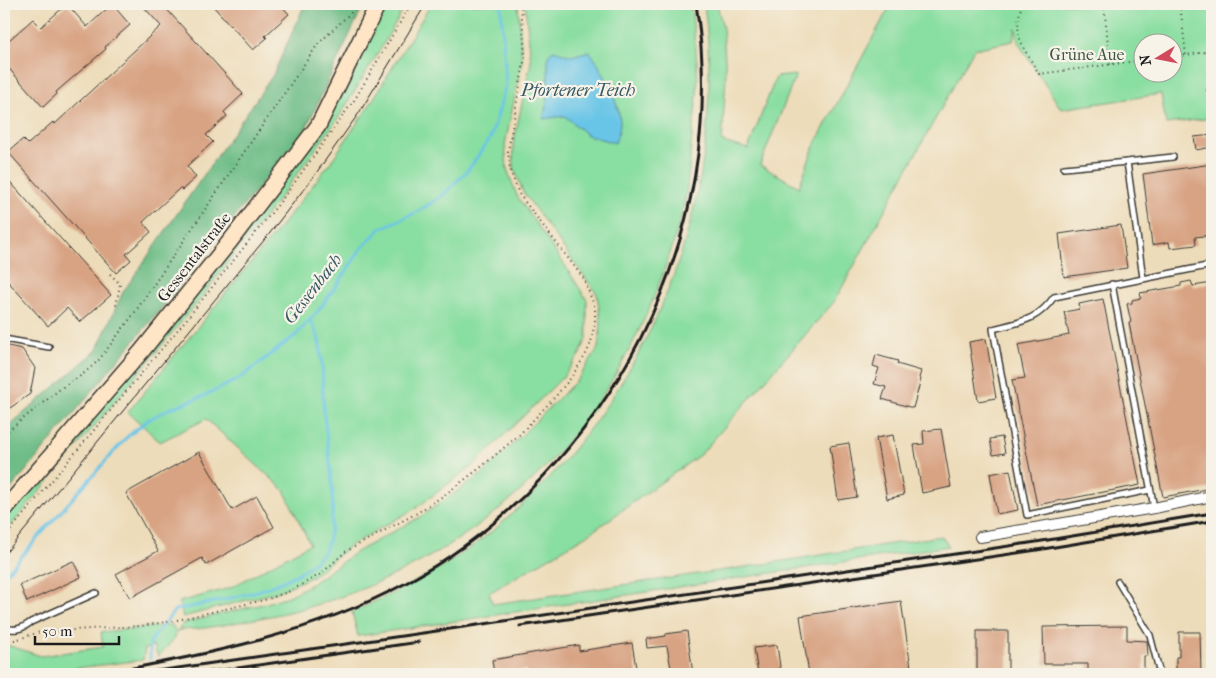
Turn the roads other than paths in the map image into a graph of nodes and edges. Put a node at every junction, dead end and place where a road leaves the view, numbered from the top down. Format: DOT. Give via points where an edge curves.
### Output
graph roads {
  1 [pos="378,4"];
  2 [pos="1173,157"];
  3 [pos="1128,162"];
  4 [pos="1064,168"];
  5 [pos="1212,265"];
  6 [pos="1143,278"];
  7 [pos="1112,284"];
  8 [pos="4,339"];
  9 [pos="49,347"];
  10 [pos="1150,490"];
  11 [pos="1212,496"];
  12 [pos="1154,508"];
  13 [pos="4,510"];
  14 [pos="980,537"];
  15 [pos="1118,582"];
  16 [pos="96,593"];
  17 [pos="4,628"];
  18 [pos="1160,674"];
  1 -- 13 [label="main road, Gessentalstraße" via="318,126 141,352"];
  2 -- 3 [label="lane"];
  3 -- 4 [label="lane"];
  3 -- 6 [label="lane"];
  5 -- 6 [label="lane"];
  6 -- 7 [label="lane"];
  7 -- 10 [label="lane"];
  7 -- 10 [label="lane" via="1054,297 1038,315 993,329 1012,438 1027,515"];
  8 -- 9 [label="lane"];
  10 -- 12 [label="lane"];
  11 -- 12 [label="street"];
  12 -- 14 [label="street"];
  15 -- 18 [label="lane" via="1150,636"];
  16 -- 17 [label="lane" via="25,627"];
}
